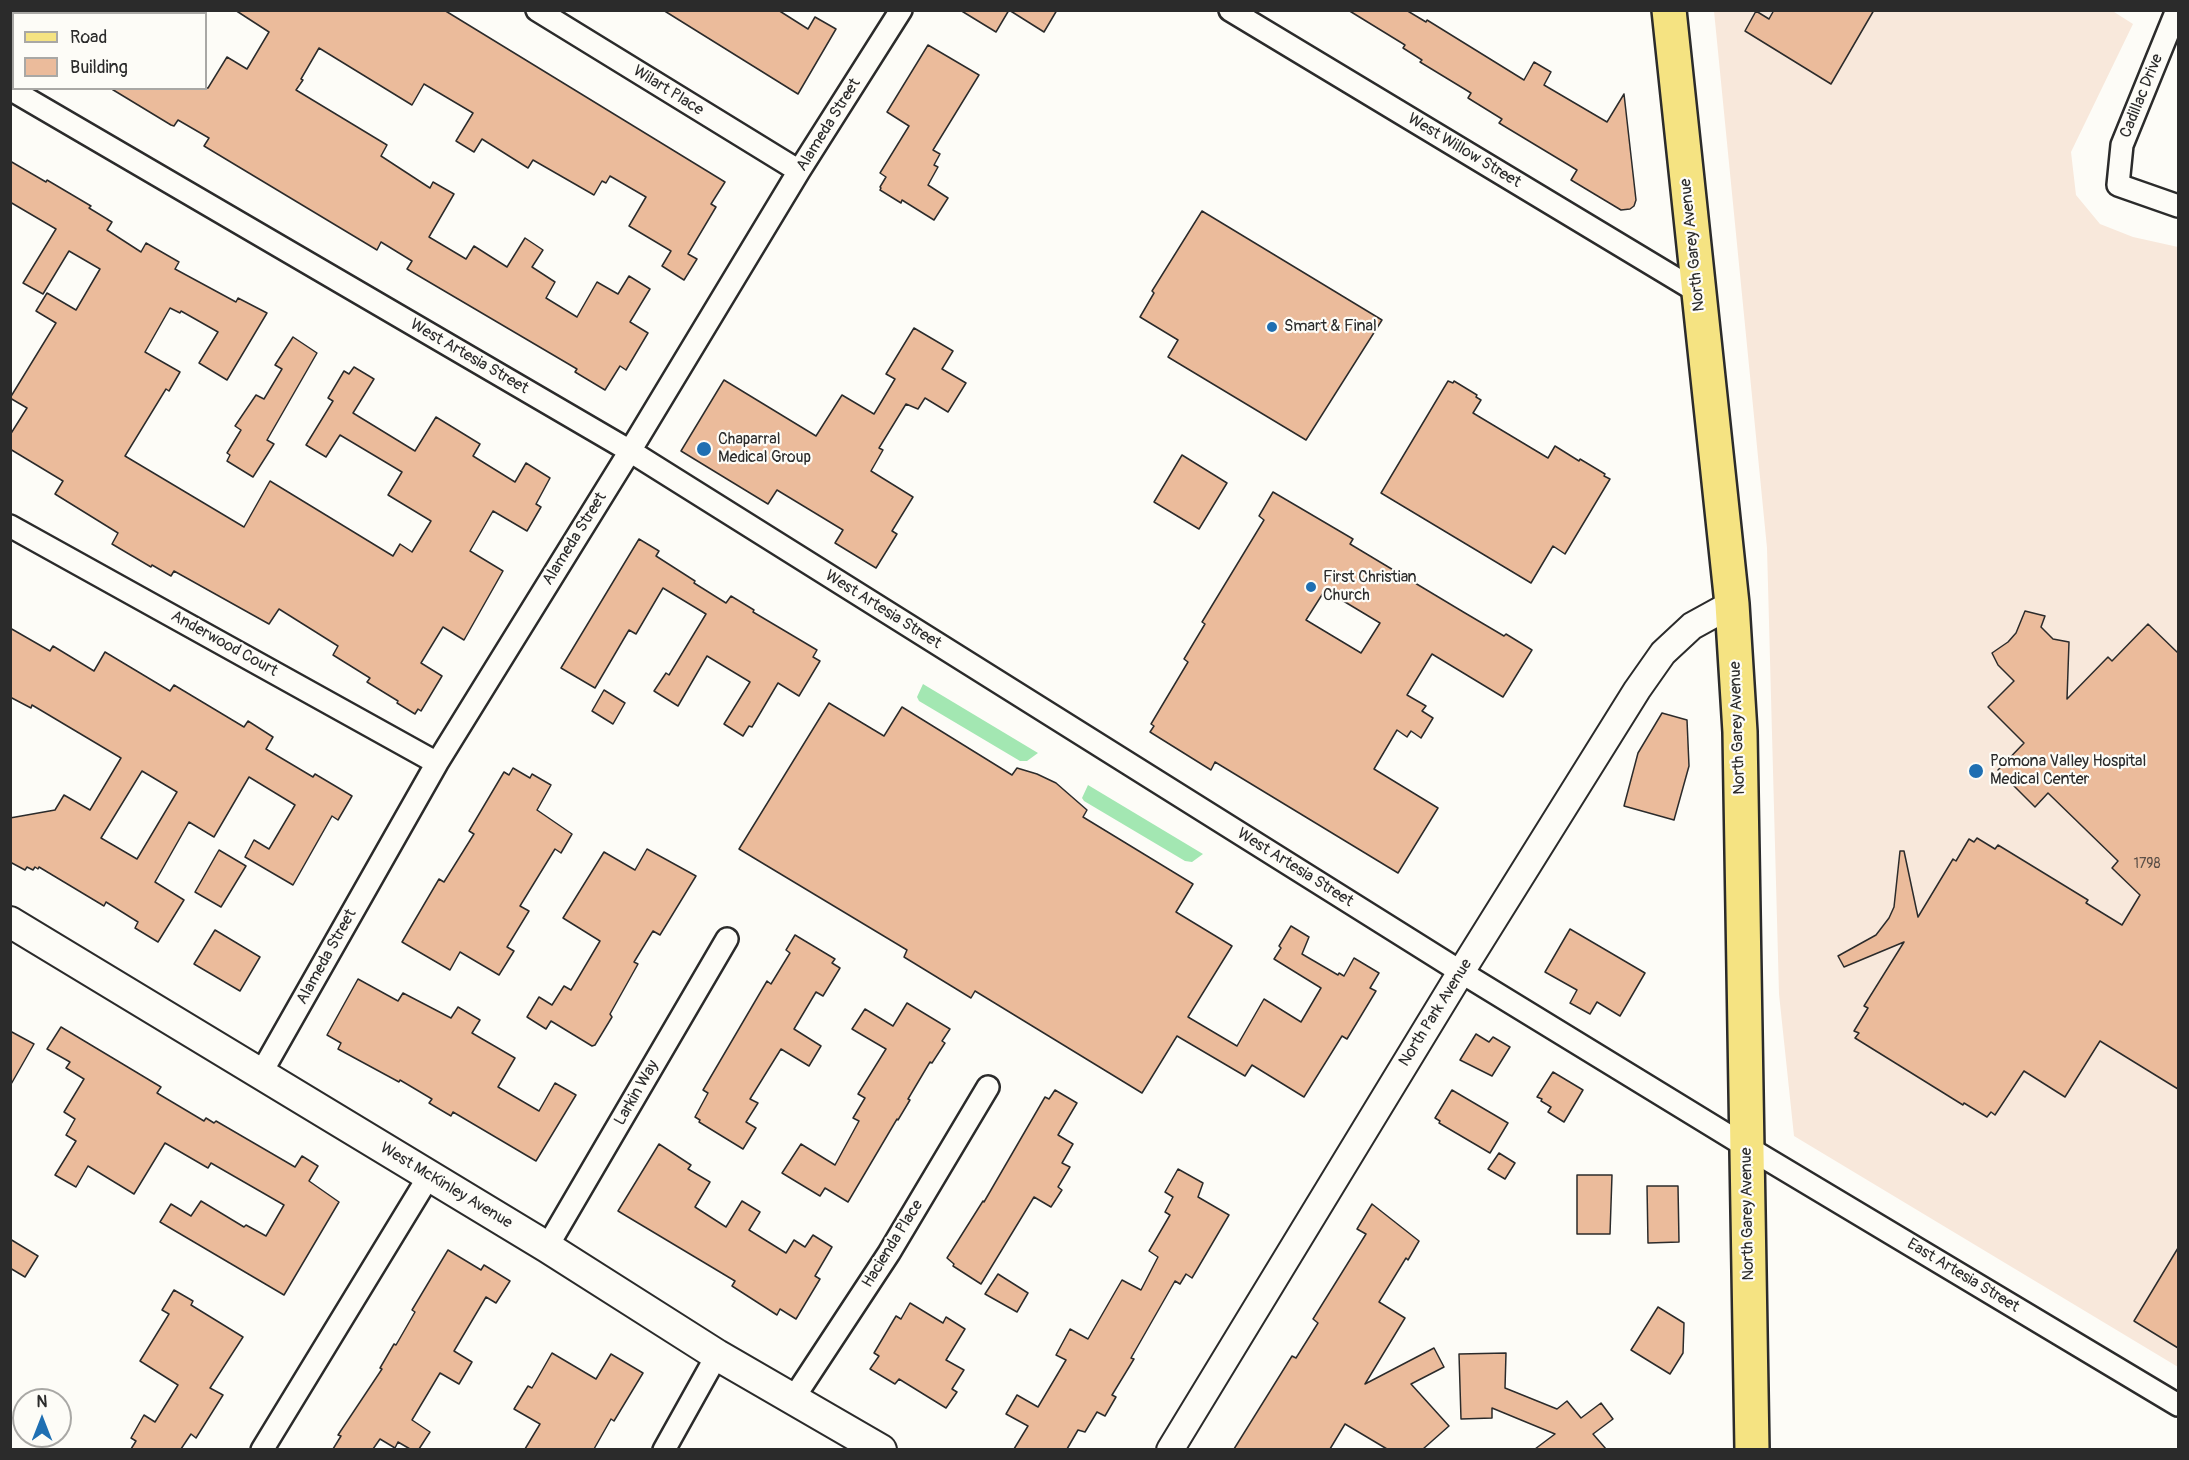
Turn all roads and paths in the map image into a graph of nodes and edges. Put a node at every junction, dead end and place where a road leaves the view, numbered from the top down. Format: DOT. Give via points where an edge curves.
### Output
graph roads {
  1 [pos="537,10"];
  2 [pos="901,10"];
  3 [pos="1230,10"];
  4 [pos="1669,10"];
  5 [pos="2177,10"];
  6 [pos="10,89"];
  7 [pos="799,171"];
  8 [pos="2178,206"];
  9 [pos="1698,292"];
  10 [pos="630,451"];
  11 [pos="10,526"];
  12 [pos="1732,604"];
  13 [pos="437,762"];
  14 [pos="10,922"];
  15 [pos="727,939"];
  16 [pos="1461,972"];
  17 [pos="260,1075"];
  18 [pos="988,1087"];
  19 [pos="1747,1147"];
  20 [pos="429,1176"];
  21 [pos="547,1247"];
  22 [pos="717,1355"];
  23 [pos="793,1399"];
  24 [pos="2178,1405"];
  25 [pos="262,1449"];
  26 [pos="664,1449"];
  27 [pos="881,1449"];
  28 [pos="1170,1449"];
  29 [pos="1752,1449"];
  1 -- 7 [label="street, Wilart Place"];
  2 -- 7 [label="street, Alameda Street"];
  3 -- 9 [label="street, West Willow Street"];
  4 -- 9 [label="main road, North Garey Avenue"];
  5 -- 8 [label="street, Cadillac Drive" via="2122,145 2118,185"];
  6 -- 10 [label="street, West Artesia Street"];
  7 -- 10 [label="street, Alameda Street"];
  9 -- 12 [label="main road, North Garey Avenue"];
  10 -- 13 [label="street, Alameda Street"];
  10 -- 16 [label="street, West Artesia Street"];
  11 -- 13 [label="street, Anderwood Court"];
  12 -- 16 [label="street, North Park Avenue" via="1692,626 1663,653"];
  12 -- 19 [label="main road, North Garey Avenue" via="1740,732"];
  13 -- 17 [label="street, Alameda Street"];
  14 -- 17 [label="main road, West McKinley Avenue"];
  15 -- 21 [label="street, Larkin Way"];
  16 -- 19 [label="street, West Artesia Street"];
  16 -- 28 [label="street, North Park Avenue"];
  17 -- 20 [label="main road, West McKinley Avenue"];
  18 -- 23 [label="street, Hacienda Place" via="889,1252"];
  19 -- 24 [label="street, East Artesia Street"];
  19 -- 29 [label="main road, North Garey Avenue"];
  20 -- 21 [label="main road, West McKinley Avenue"];
  20 -- 25 [label="street"];
  21 -- 22 [label="main road, West McKinley Avenue"];
  22 -- 23 [label="main road, West McKinley Avenue"];
  22 -- 26 [label="street"];
  23 -- 27 [label="main road, West McKinley Avenue"];
}
